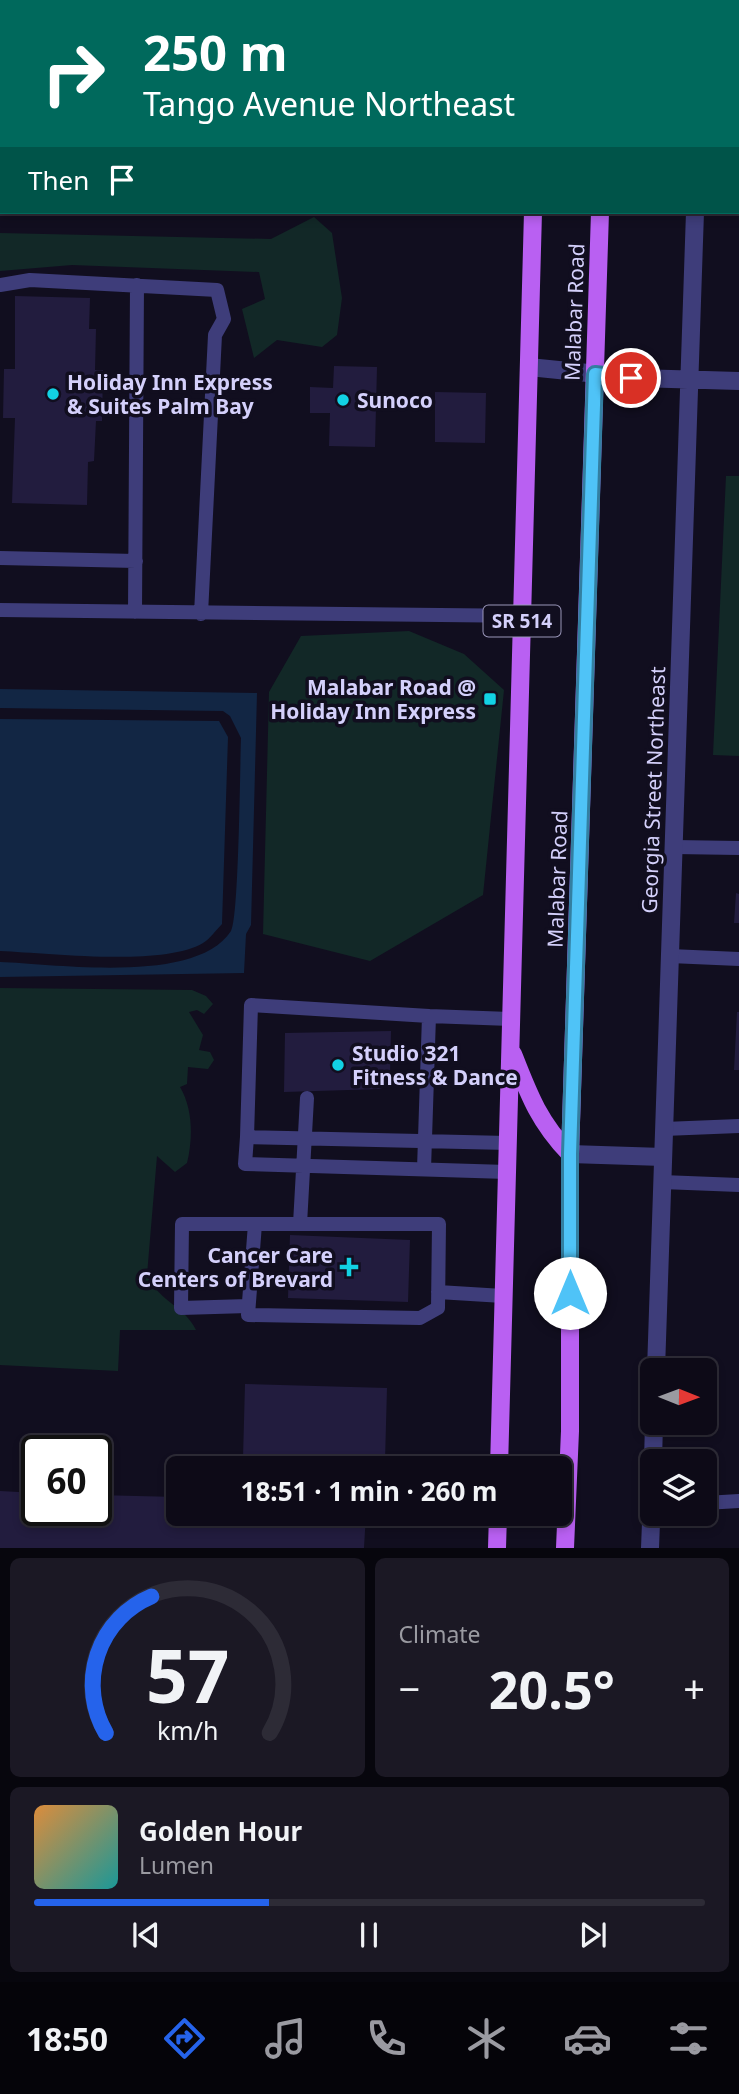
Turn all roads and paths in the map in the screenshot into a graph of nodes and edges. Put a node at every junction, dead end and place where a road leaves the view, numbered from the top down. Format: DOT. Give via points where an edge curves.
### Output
graph roads {
  1 [pos="533,214"];
  2 [pos="600,214"];
  3 [pos="695,214"];
  4 [pos="0,285"];
  5 [pos="137,285"];
  6 [pos="529,367"];
  7 [pos="595,374"];
  8 [pos="690,379"];
  9 [pos="739,381"];
  10 [pos="0,558"];
  11 [pos="136,561"];
  12 [pos="0,610"];
  13 [pos="135,612"];
  14 [pos="201,614"];
  15 [pos="522,616"];
  16 [pos="674,847"];
  17 [pos="739,848"];
  18 [pos="670,956"];
  19 [pos="739,959"];
  20 [pos="429,1016"];
  21 [pos="511,1019"];
  22 [pos="510,1048"];
  23 [pos="307,1098"];
  24 [pos="739,1126"];
  25 [pos="664,1129"];
  26 [pos="247,1137"];
  27 [pos="305,1139"];
  28 [pos="425,1141"];
  29 [pos="508,1143"];
  30 [pos="570,1154"];
  31 [pos="663,1157"];
  32 [pos="303,1166"];
  33 [pos="424,1169"];
  34 [pos="507,1172"];
  35 [pos="662,1182"];
  36 [pos="739,1185"];
  37 [pos="255,1224"];
  38 [pos="300,1224"];
  39 [pos="438,1292"];
  40 [pos="503,1296"];
  41 [pos="248,1306"];
  42 [pos="656,1358"];
  43 [pos="499,1456"];
  44 [pos="739,1501"];
  45 [pos="717,1502"];
  46 [pos="498,1526"];
  47 [pos="651,1526"];
  48 [pos="497,1548"];
  49 [pos="565,1548"];
  50 [pos="650,1548"];
  1 -- 6 [label="main road, Malabar Road / SR 514"];
  2 -- 7 [label="main road, Malabar Road / SR 514"];
  3 -- 8 [label="street, Georgia Street Northeast"];
  4 -- 5 [label="lane" via="30,279"];
  5 -- 11 [label="lane"];
  5 -- 14 [label="lane" via="216,290 224,319 215,335"];
  6 -- 7 [label="street"];
  6 -- 15 [label="main road, Malabar Road / SR 514"];
  7 -- 8 [label="street"];
  7 -- 30 [label="main road, Malabar Road / SR 514"];
  8 -- 9 [label="street"];
  8 -- 16 [label="street, Georgia Street Northeast"];
  10 -- 11 [label="lane"];
  11 -- 13 [label="lane"];
  12 -- 13 [label="lane"];
  13 -- 14 [label="lane"];
  14 -- 15 [label="lane"];
  15 -- 21 [label="main road, Malabar Road / SR 514"];
  16 -- 17 [label="lane"];
  16 -- 18 [label="street, Georgia Street Northeast"];
  18 -- 19 [label="lane"];
  18 -- 25 [label="street, Georgia Street Northeast"];
  20 -- 21 [label="lane"];
  20 -- 26 [label="lane" via="251,1006"];
  20 -- 28 [label="lane"];
  21 -- 22 [label="main road, Malabar Road / SR 514"];
  22 -- 29 [label="main road, Malabar Road / SR 514"];
  22 -- 30 [label="main road" via="534,1110"];
  23 -- 27 [label="lane"];
  24 -- 25 [label="lane"];
  25 -- 31 [label="street, Georgia Street Northeast"];
  26 -- 27 [label="lane"];
  26 -- 32 [label="lane" via="245,1164"];
  27 -- 28 [label="lane"];
  27 -- 32 [label="lane"];
  28 -- 29 [label="lane"];
  28 -- 33 [label="lane"];
  29 -- 34 [label="main road, Malabar Road / SR 514"];
  30 -- 31 [label="street"];
  30 -- 49 [label="main road, Malabar Road / SR 514" via="570,1432"];
  31 -- 35 [label="street, Georgia Street Northeast"];
  32 -- 33 [label="lane"];
  32 -- 38 [label="lane"];
  33 -- 34 [label="lane"];
  34 -- 40 [label="main road, Malabar Road / SR 514"];
  35 -- 36 [label="lane"];
  35 -- 42 [label="street, Georgia Street Northeast"];
  37 -- 38 [label="lane"];
  37 -- 41 [label="lane"];
  37 -- 41 [label="lane" via="182,1224 181,1308"];
  38 -- 39 [label="lane" via="439,1224"];
  39 -- 40 [label="lane"];
  39 -- 41 [label="lane" via="438,1308 420,1318 248,1315"];
  40 -- 43 [label="main road, Malabar Road / SR 514"];
  44 -- 45 [label="lane"];
  46 -- 48 [label="main road"];
  47 -- 50 [label="street"];
}
